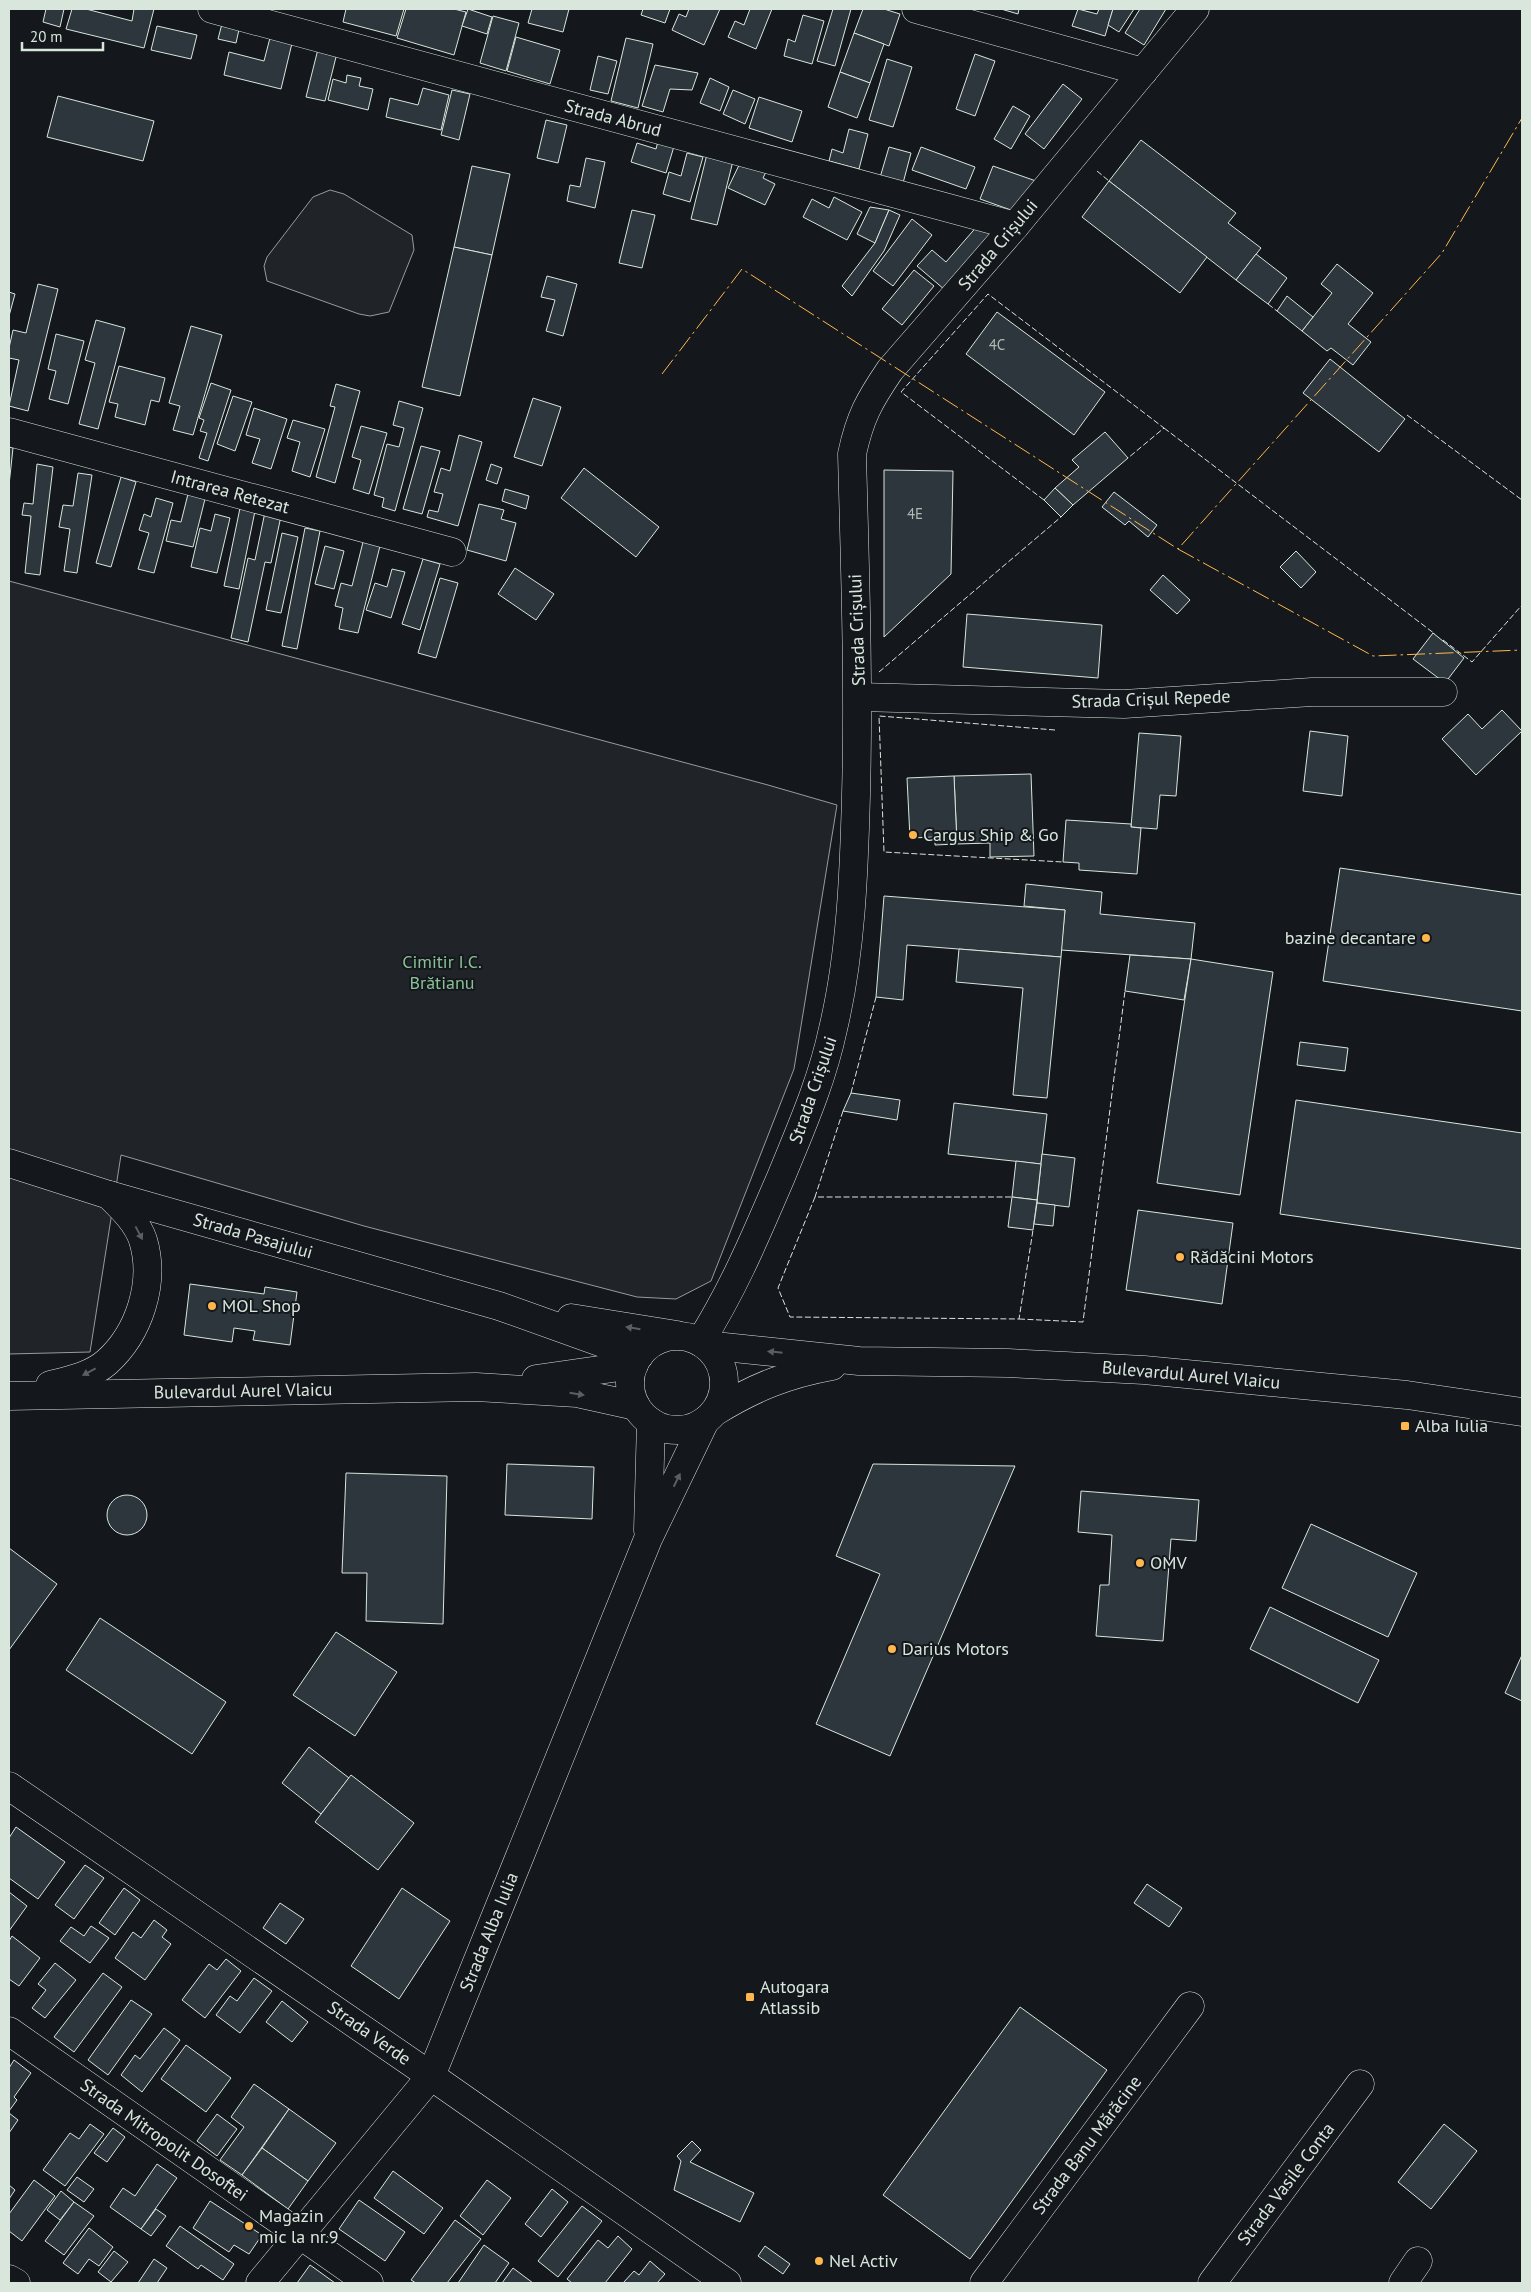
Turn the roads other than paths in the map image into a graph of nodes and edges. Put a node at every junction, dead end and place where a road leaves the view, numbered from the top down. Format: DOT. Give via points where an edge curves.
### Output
graph roads {
  1 [pos="212,9"];
  2 [pos="916,9"];
  3 [pos="1195,9"];
  4 [pos="1143,72"];
  5 [pos="1015,226"];
  6 [pos="9,432"];
  7 [pos="452,552"];
  8 [pos="1443,692"];
  9 [pos="859,697"];
  10 [pos="9,1163"];
  11 [pos="109,1195"];
  12 [pos="499,1306"];
  13 [pos="695,1341"];
  14 [pos="637,1360"];
  15 [pos="858,1361"];
  16 [pos="476,1387"];
  17 [pos="11,1396"];
  18 [pos="1522,1412"];
  19 [pos="644,1414"];
  20 [pos="711,1416"];
  21 [pos="648,1540"];
  22 [pos="9,1786"];
  23 [pos="1190,2006"];
  24 [pos="9,2031"];
  25 [pos="430,2076"];
  26 [pos="1360,2084"];
  27 [pos="300,2235"];
  28 [pos="1418,2261"];
  29 [pos="9,2279"];
  30 [pos="16,2283"];
  31 [pos="260,2283"];
  32 [pos="368,2283"];
  33 [pos="727,2283"];
  34 [pos="984,2283"];
  35 [pos="1212,2283"];
  36 [pos="1403,2283"];
  1 -- 5 [label="street, Strada Abrud"];
  2 -- 4 [label="street"];
  3 -- 4 [label="street, Strada Crișului"];
  4 -- 5 [label="street, Strada Crișului"];
  5 -- 9 [label="street, Strada Crișului" via="890,370 872,395 858,425 852,454"];
  6 -- 7 [label="street, Intrarea Retezat"];
  8 -- 9 [label="street, Strada Crișul Repede" via="1312,692 1124,704"];
  9 -- 13 [label="street, Strada Crișului" via="854,869 834,1027 810,1106 746,1260 724,1304"];
  10 -- 11 [label="street, Strada Pasajului"];
  11 -- 12 [label="street, Strada Pasajului"];
  11 -- 17 [label="street, one-way" via="131,1219 143,1239 147,1260 140,1317 128,1338 106,1363 85,1376"];
  13 -- 12 [label="street, Strada Pasajului, one-way"];
  12 -- 14 [label="street, Strada Pasajului"];
  13 -- 14 [label="street" via="656,1341"];
  15 -- 13 [label="street, Bulevardul Aurel Vlaicu, one-way"];
  13 -- 20 [label="street" via="714,1354 723,1374 722,1397"];
  14 -- 16 [label="street, Bulevardul Aurel Vlaicu"];
  14 -- 19 [label="street" via="630,1382 632,1394"];
  15 -- 18 [label="street, Bulevardul Aurel Vlaicu" via="1008,1363 1144,1370 1407,1395"];
  15 -- 20 [label="street, Bulevardul Aurel Vlaicu" via="776,1379 747,1392"];
  16 -- 17 [label="street, Bulevardul Aurel Vlaicu"];
  16 -- 19 [label="street, Bulevardul Aurel Vlaicu, one-way" via="577,1393"];
  19 -- 20 [label="street" via="664,1428 678,1430 693,1428"];
  19 -- 21 [label="street, Strada Alba Iulia"];
  21 -- 20 [label="street, Strada Alba Iulia, one-way"];
  21 -- 25 [label="street, Strada Alba Iulia"];
  22 -- 25 [label="street, Strada Verde"];
  23 -- 34 [label="street, Strada Banu Mărăcine"];
  24 -- 27 [label="street, Strada Mitropolit Dosoftei"];
  25 -- 27 [label="street, Strada Alba Iulia"];
  25 -- 33 [label="street, Strada Verde"];
  26 -- 35 [label="street, Strada Vasile Conta"];
  27 -- 31 [label="street, Strada Alba Iulia"];
  27 -- 32 [label="street, Strada Mitropolit Dosoftei"];
  28 -- 36 [label="street"];
  29 -- 30 [label="street"];
}
